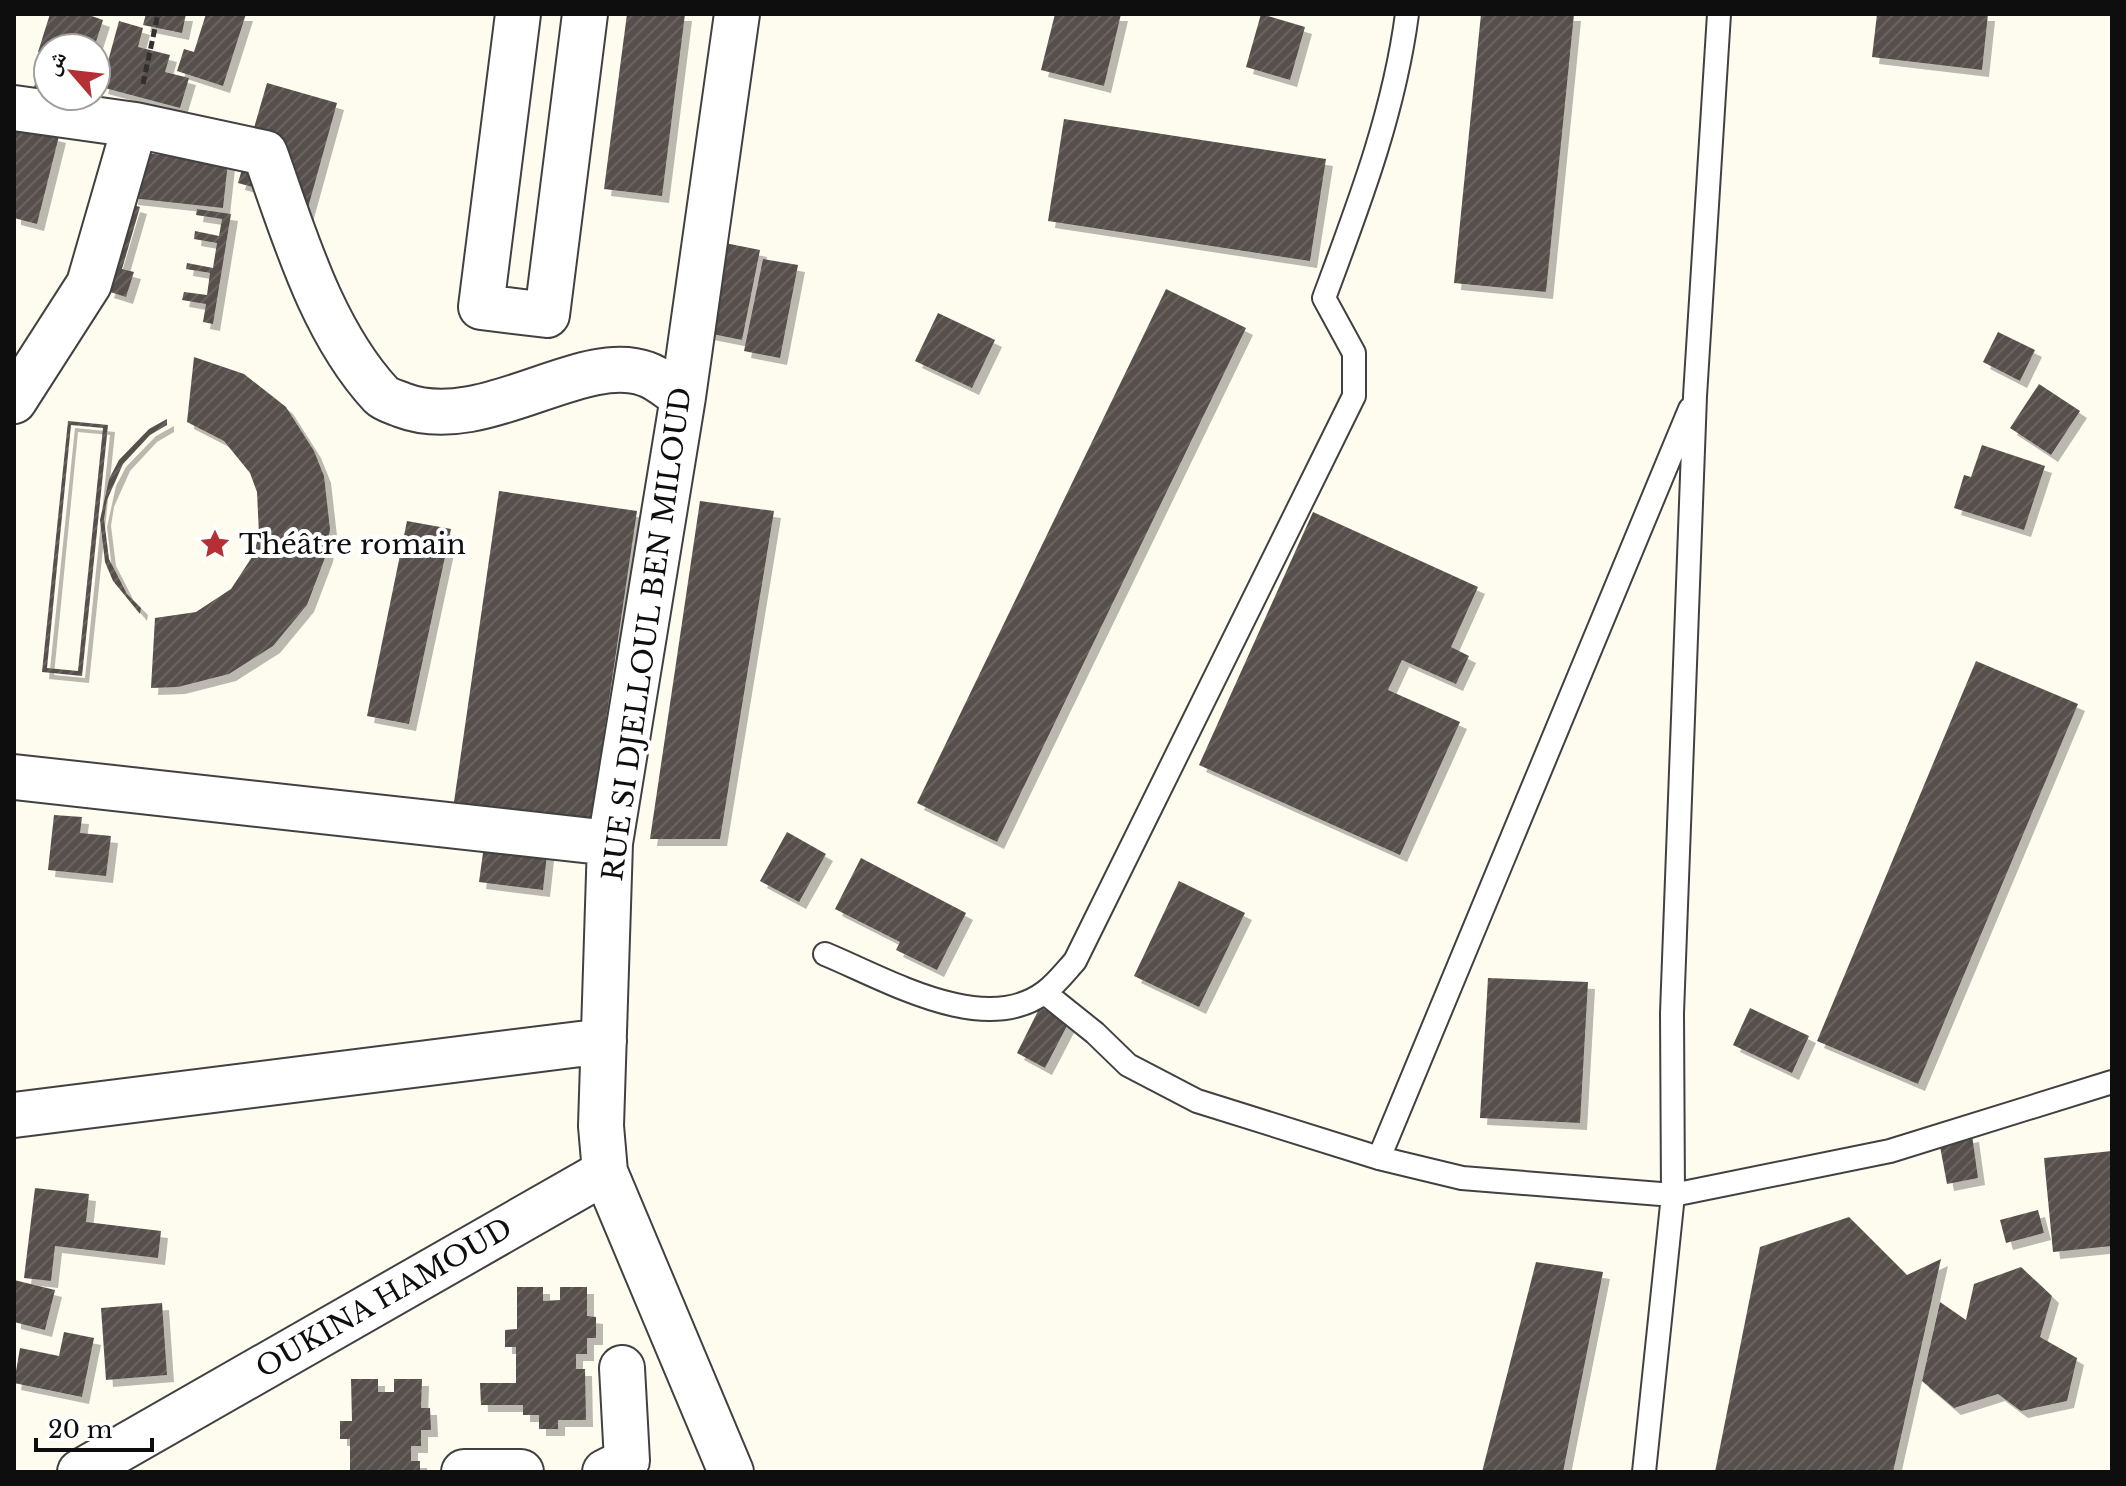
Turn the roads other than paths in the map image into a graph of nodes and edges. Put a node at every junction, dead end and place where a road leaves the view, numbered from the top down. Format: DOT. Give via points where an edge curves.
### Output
graph roads {
  1 [pos="518,14"];
  2 [pos="585,14"];
  3 [pos="737,14"];
  4 [pos="1407,14"];
  5 [pos="1719,14"];
  6 [pos="14,108"];
  7 [pos="135,125"];
  8 [pos="689,347"];
  9 [pos="646,373"];
  10 [pos="16,391"];
  11 [pos="1695,396"];
  12 [pos="683,397"];
  13 [pos="14,777"];
  14 [pos="610,843"];
  15 [pos="825,954"];
  16 [pos="1045,993"];
  17 [pos="604,1041"];
  18 [pos="2112,1082"];
  19 [pos="14,1115"];
  20 [pos="1379,1158"];
  21 [pos="605,1172"];
  22 [pos="1673,1195"];
  23 [pos="622,1368"];
  24 [pos="80,1472"];
  25 [pos="464,1472"];
  26 [pos="521,1472"];
  27 [pos="605,1472"];
  28 [pos="731,1472"];
  29 [pos="1644,1472"];
  1 -- 2 [label="street" via="481,307 547,315"];
  3 -- 8 [label="street, RUE SI DJELLOUL BEN MILOUD"];
  4 -- 16 [label="lane" via="1377,157 1324,298 1354,353 1354,396 1099,918 1075,961"];
  5 -- 11 [label="lane"];
  6 -- 7 [label="street"];
  7 -- 9 [label="street" via="265,153 316,293 383,397 414,410 451,412 497,404 607,370"];
  7 -- 10 [label="street" via="89,284"];
  8 -- 9 [label="street"];
  8 -- 12 [label="street, RUE SI DJELLOUL BEN MILOUD"];
  9 -- 12 [label="street"];
  11 -- 20 [label="lane"];
  11 -- 22 [label="lane" via="1672,1013"];
  12 -- 14 [label="street, RUE SI DJELLOUL BEN MILOUD"];
  13 -- 14 [label="street"];
  14 -- 17 [label="street, RUE SI DJELLOUL BEN MILOUD"];
  15 -- 16 [label="lane" via="952,1006 1016,1006"];
  16 -- 20 [label="lane" via="1128,1065 1168,1088"];
  17 -- 19 [label="street"];
  17 -- 21 [label="street, RUE SI DJELLOUL BEN MILOUD"];
  18 -- 22 [label="lane" via="1890,1151"];
  20 -- 22 [label="lane" via="1462,1178"];
  21 -- 24 [label="street, OUKINA HAMOUD"];
  21 -- 28 [label="street, RUE SI DJELLOUL BEN MILOUD"];
  22 -- 29 [label="lane"];
  23 -- 27 [label="street" via="627,1461"];
  25 -- 26 [label="street"];
}
